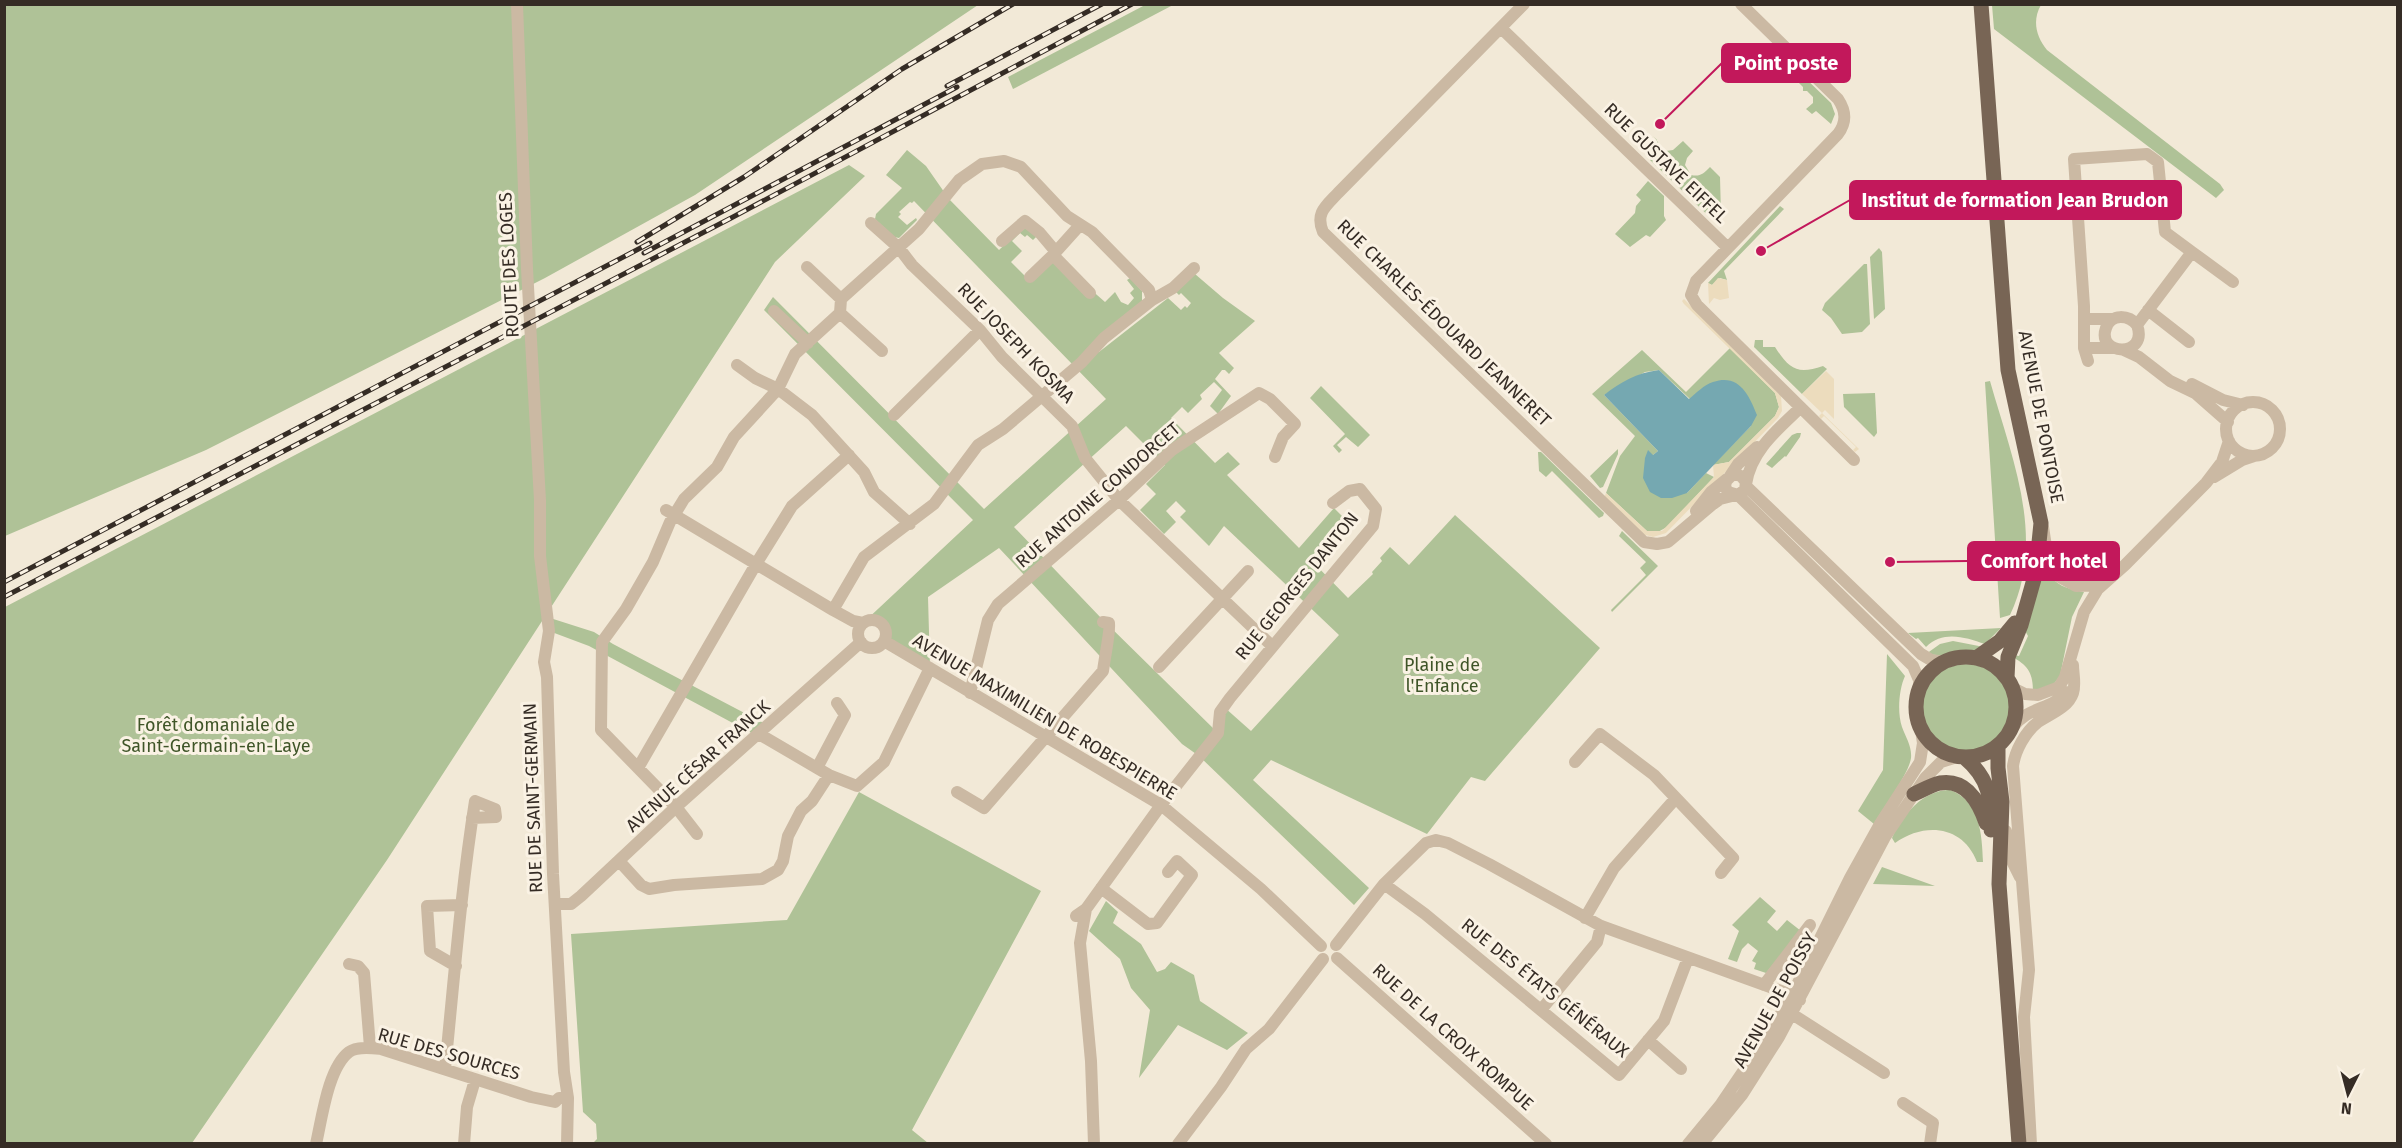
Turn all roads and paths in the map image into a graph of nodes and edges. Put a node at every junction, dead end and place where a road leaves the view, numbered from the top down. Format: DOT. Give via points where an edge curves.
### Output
graph roads {
  1 [pos="517,4"];
  2 [pos="1524,4"];
  3 [pos="1741,4"];
  4 [pos="1982,4"];
  5 [pos="1501,28"];
  6 [pos="871,223"];
  7 [pos="1080,225"];
  8 [pos="1002,241"];
  9 [pos="1727,247"];
  10 [pos="899,248"];
  11 [pos="2192,252"];
  12 [pos="1055,253"];
  13 [pos="807,267"];
  14 [pos="1194,268"];
  15 [pos="1030,277"];
  16 [pos="2233,282"];
  17 [pos="1090,293"];
  18 [pos="841,299"];
  19 [pos="1152,300"];
  20 [pos="2148,310"];
  21 [pos="774,311"];
  22 [pos="840,313"];
  23 [pos="2084,319"];
  24 [pos="2112,319"];
  25 [pos="2137,325"];
  26 [pos="980,330"];
  27 [pos="2137,341"];
  28 [pos="2189,342"];
  29 [pos="808,343"];
  30 [pos="2084,348"];
  31 [pos="2119,349"];
  32 [pos="882,351"];
  33 [pos="2088,361"];
  34 [pos="737,365"];
  35 [pos="778,389"];
  36 [pos="1042,397"];
  37 [pos="2243,405"];
  38 [pos="1800,408"];
  39 [pos="894,415"];
  40 [pos="2228,422"];
  41 [pos="1768,440"];
  42 [pos="2229,441"];
  43 [pos="849,456"];
  44 [pos="1275,456"];
  45 [pos="2254,456"];
  46 [pos="1854,460"];
  47 [pos="1728,477"];
  48 [pos="2206,483"];
  49 [pos="1742,490"];
  50 [pos="1119,500"];
  51 [pos="1333,503"];
  52 [pos="671,512"];
  53 [pos="1691,520"];
  54 [pos="2042,523"];
  55 [pos="539,524"];
  56 [pos="910,524"];
  57 [pos="756,564"];
  58 [pos="1248,571"];
  59 [pos="2033,585"];
  60 [pos="2102,585"];
  61 [pos="1223,600"];
  62 [pos="833,610"];
  63 [pos="1103,622"];
  64 [pos="863,623"];
  65 [pos="884,641"];
  66 [pos="2075,641"];
  67 [pos="861,642"];
  68 [pos="1272,646"];
  69 [pos="1976,658"];
  70 [pos="1944,662"];
  71 [pos="2073,665"];
  72 [pos="1159,667"];
  73 [pos="930,668"];
  74 [pos="2010,683"];
  75 [pos="1919,689"];
  76 [pos="970,693"];
  77 [pos="837,703"];
  78 [pos="2012,728"];
  79 [pos="1921,730"];
  80 [pos="759,734"];
  81 [pos="1046,737"];
  82 [pos="1998,746"];
  83 [pos="1961,757"];
  84 [pos="1575,762"];
  85 [pos="638,768"];
  86 [pos="818,768"];
  87 [pos="829,775"];
  88 [pos="957,792"];
  89 [pos="1914,794"];
  90 [pos="1676,798"];
  91 [pos="1161,805"];
  92 [pos="676,807"];
  93 [pos="2002,810"];
  94 [pos="472,818"];
  95 [pos="697,834"];
  96 [pos="1991,842"];
  97 [pos="620,862"];
  98 [pos="1168,872"];
  99 [pos="1721,873"];
  100 [pos="2022,880"];
  101 [pos="1384,884"];
  102 [pos="1999,885"];
  103 [pos="1101,888"];
  104 [pos="1844,895"];
  105 [pos="462,904"];
  106 [pos="555,904"];
  107 [pos="1585,918"];
  108 [pos="1601,926"];
  109 [pos="1810,926"];
  110 [pos="1336,945"];
  111 [pos="1322,953"];
  112 [pos="1337,958"];
  113 [pos="1688,958"];
  114 [pos="349,964"];
  115 [pos="456,966"];
  116 [pos="1764,985"];
  117 [pos="1796,997"];
  118 [pos="1541,1010"];
  119 [pos="1792,1014"];
  120 [pos="1648,1040"];
  121 [pos="369,1047"];
  122 [pos="445,1069"];
  123 [pos="1681,1069"];
  124 [pos="1884,1073"];
  125 [pos="475,1080"];
  126 [pos="564,1098"];
  127 [pos="1903,1103"];
  128 [pos="566,1140"];
  129 [pos="316,1143"];
  130 [pos="464,1143"];
  131 [pos="1094,1143"];
  132 [pos="1178,1143"];
  133 [pos="1546,1143"];
  134 [pos="1688,1143"];
  135 [pos="1702,1143"];
  136 [pos="1930,1143"];
  137 [pos="2019,1143"];
  138 [pos="2031,1143"];
  1 -- 55 [label="street, ROUTE DES LOGES"];
  2 -- 5 [label="street, RUE CHARLES-ÉDOUARD JEANNERET"];
  3 -- 9 [label="street" via="1838,99 1845,118 1838,134"];
  4 -- 54 [label="main road, AVENUE DE PONTOISE" via="2008,370"];
  5 -- 9 [label="street, RUE GUSTAVE EIFFEL"];
  5 -- 53 [label="street, RUE CHARLES-ÉDOUARD JEANNERET" via="1338,193 1320,214 1319,222 1323,232 1644,542 1668,542"];
  6 -- 10 [label="street, RUE JOSEPH KOSMA"];
  7 -- 10 [label="street" via="1066,216 1021,167 993,162 982,164 959,180"];
  7 -- 12 [label="street"];
  7 -- 19 [label="street" via="1092,232 1149,291"];
  8 -- 12 [label="street" via="1025,221"];
  9 -- 38 [label="street, RUE GUSTAVE EIFFEL" via="1694,284 1693,300"];
  10 -- 18 [label="street"];
  10 -- 26 [label="street, RUE JOSEPH KOSMA"];
  11 -- 16 [label="street"];
  11 -- 20 [label="street"];
  11 -- 23 [label="street" via="2165,232 2158,162 2147,154 2074,159"];
  12 -- 15 [label="street"];
  12 -- 17 [label="street"];
  13 -- 18 [label="street"];
  14 -- 19 [label="street" via="1173,288"];
  18 -- 22 [label="street"];
  19 -- 36 [label="street" via="1104,338"];
  20 -- 25 [label="street"];
  20 -- 28 [label="street"];
  21 -- 29 [label="street"];
  22 -- 29 [label="street"];
  22 -- 32 [label="street"];
  23 -- 24 [label="street"];
  23 -- 30 [label="street"];
  24 -- 25 [label="street" via="2123,316"];
  24 -- 31 [label="street" via="2105,334 2109,344"];
  25 -- 27 [label="street"];
  26 -- 36 [label="street, RUE JOSEPH KOSMA"];
  26 -- 39 [label="street"];
  27 -- 31 [label="street" via="2129,349"];
  27 -- 37 [label="street" via="2148,356 2171,373 2223,400"];
  29 -- 35 [label="street" via="795,354"];
  30 -- 31 [label="street"];
  30 -- 33 [label="street"];
  31 -- 40 [label="street" via="2139,357 2170,381 2195,393"];
  34 -- 35 [label="street"];
  35 -- 43 [label="street" via="812,416"];
  35 -- 52 [label="street" via="734,437 717,467"];
  36 -- 50 [label="street, RUE JOSEPH KOSMA" via="1072,426 1085,458"];
  36 -- 56 [label="street" via="978,445 934,504"];
  37 -- 40 [label="street"];
  37 -- 45 [label="street" via="2254,403 2269,408 2280,426 2274,447"];
  38 -- 41 [label="street"];
  38 -- 46 [label="street, RUE GUSTAVE EIFFEL"];
  40 -- 42 [label="street"];
  41 -- 47 [label="street" via="1746,456"];
  41 -- 49 [label="street" via="1749,467"];
  42 -- 45 [label="street" via="2237,451"];
  42 -- 48 [label="street" via="2222,462"];
  43 -- 56 [label="street" via="864,472 874,492"];
  43 -- 57 [label="street" via="792,507"];
  44 -- 50 [label="street, RUE ANTOINE CONDORCET" via="1283,437 1295,424 1259,393 1172,450"];
  45 -- 48 [label="street"];
  47 -- 49 [label="street" via="1739,475"];
  47 -- 49 [label="street" via="1727,491"];
  47 -- 53 [label="street, RUE CHARLES-ÉDOUARD JEANNERET" via="1702,501"];
  48 -- 60 [label="street"];
  49 -- 53 [label="street, RUE CHARLES-ÉDOUARD JEANNERET" via="1720,499"];
  49 -- 70 [label="street" via="1921,654"];
  49 -- 75 [label="street" via="1913,666"];
  50 -- 61 [label="street, RUE JOSEPH KOSMA"];
  50 -- 76 [label="street, RUE ANTOINE CONDORCET" via="998,604 988,620"];
  51 -- 68 [label="street, RUE GEORGES DANTON" via="1349,491 1360,489 1376,509 1373,526"];
  52 -- 57 [label="street"];
  52 -- 85 [label="street" via="653,562 602,642 601,730"];
  54 -- 59 [label="main road, AVENUE DE PONTOISE"];
  54 -- 60 [label="street" via="2056,575 2076,586"];
  55 -- 106 [label="street, RUE DE SAINT-GERMAIN" via="549,632 544,662 548,677"];
  56 -- 62 [label="street" via="864,557"];
  57 -- 62 [label="street"];
  57 -- 85 [label="street"];
  58 -- 61 [label="street"];
  59 -- 69 [label="main road, AVENUE DE PONTOISE" via="2010,630"];
  59 -- 74 [label="main road, AVENUE DE PONTOISE" via="2008,657"];
  60 -- 66 [label="street" via="2084,612"];
  61 -- 68 [label="street, RUE JOSEPH KOSMA"];
  61 -- 72 [label="street"];
  62 -- 64 [label="street"];
  63 -- 81 [label="street" via="1111,629 1103,670"];
  64 -- 65 [label="street" via="874,620 882,624"];
  64 -- 67 [label="street" via="858,635"];
  65 -- 67 [label="street" via="873,648"];
  65 -- 73 [label="street, AVENUE MAXIMILIEN DE ROBESPIERRE"];
  66 -- 71 [label="street"];
  66 -- 74 [label="street" via="2059,687 2031,695 2021,693"];
  67 -- 80 [label="street, AVENUE CÉSAR FRANCK"];
  68 -- 91 [label="street, RUE GEORGES DANTON" via="1220,712 1218,733"];
  69 -- 70 [label="main road"];
  69 -- 74 [label="main road" via="1993,665"];
  70 -- 75 [label="main road" via="1929,673"];
  71 -- 78 [label="street" via="2064,695 2025,714"];
  71 -- 100 [label="street" via="2074,683 2066,704 2037,723 2018,749 2014,762"];
  73 -- 76 [label="street, AVENUE MAXIMILIEN DE ROBESPIERRE"];
  73 -- 87 [label="street" via="884,762 857,786"];
  74 -- 78 [label="main road" via="2017,708"];
  75 -- 79 [label="main road" via="1916,707"];
  76 -- 81 [label="street, AVENUE MAXIMILIEN DE ROBESPIERRE"];
  77 -- 86 [label="street" via="844,715"];
  78 -- 82 [label="main road"];
  79 -- 83 [label="main road" via="1936,747"];
  79 -- 104 [label="street" via="1920,762 1880,824"];
  80 -- 86 [label="street"];
  80 -- 92 [label="street, AVENUE CÉSAR FRANCK"];
  81 -- 88 [label="street" via="984,808"];
  81 -- 91 [label="street, AVENUE MAXIMILIEN DE ROBESPIERRE"];
  82 -- 83 [label="main road" via="1979,756"];
  82 -- 93 [label="main road"];
  83 -- 89 [label="street" via="1945,760 1933,769"];
  83 -- 96 [label="main road" via="1978,769 1987,787"];
  84 -- 90 [label="street" via="1600,734 1654,775"];
  85 -- 92 [label="street"];
  86 -- 87 [label="street"];
  87 -- 97 [label="street" via="801,811 788,836 778,870 762,879 649,889"];
  89 -- 96 [label="main road" via="1941,783 1959,785 1980,805"];
  89 -- 104 [label="street"];
  90 -- 99 [label="street" via="1733,858"];
  90 -- 107 [label="street" via="1614,868"];
  91 -- 103 [label="street"];
  91 -- 111 [label="street, AVENUE MAXIMILIEN DE ROBESPIERRE" via="1261,889"];
  92 -- 95 [label="street"];
  92 -- 97 [label="street, AVENUE CÉSAR FRANCK"];
  93 -- 100 [label="street" via="2010,857"];
  93 -- 102 [label="main road"];
  94 -- 94 [label="street" via="496,817 495,809 475,801"];
  94 -- 105 [label="street"];
  96 -- 102 [label="main road"];
  97 -- 106 [label="street, AVENUE CÉSAR FRANCK" via="571,904"];
  98 -- 103 [label="street" via="1177,861 1192,874 1157,923 1148,924"];
  100 -- 138 [label="street" via="2029,970 2024,1017"];
  101 -- 107 [label="street" via="1432,840 1448,843"];
  101 -- 110 [label="street"];
  101 -- 118 [label="street, RUE DES ÉTATS GÉNÉRAUX"];
  102 -- 137 [label="main road"];
  103 -- 131 [label="street" via="1081,913 1080,943"];
  104 -- 117 [label="street, AVENUE DE POISSY"];
  104 -- 117 [label="street, AVENUE DE POISSY" via="1817,944"];
  105 -- 115 [label="street"];
  105 -- 115 [label="street" via="427,906 430,951"];
  106 -- 126 [label="street, RUE DE SAINT-GERMAIN" via="564,1072 559,1088"];
  107 -- 108 [label="street"];
  108 -- 113 [label="street"];
  108 -- 118 [label="street" via="1597,942"];
  109 -- 116 [label="street"];
  110 -- 111 [label="street" via="1327,942"];
  110 -- 112 [label="street"];
  111 -- 112 [label="street" via="1328,961"];
  111 -- 132 [label="street" via="1269,1029 1246,1049"];
  112 -- 133 [label="street, RUE DE LA CROIX ROMPUE"];
  113 -- 116 [label="street"];
  113 -- 120 [label="street, RUE DES ÉTATS GÉNÉRAUX" via="1665,1022"];
  114 -- 121 [label="street" via="358,966 364,974"];
  115 -- 122 [label="street"];
  116 -- 117 [label="street"];
  117 -- 119 [label="street, AVENUE DE POISSY"];
  117 -- 134 [label="street, AVENUE DE POISSY" via="1721,1104"];
  118 -- 120 [label="street, RUE DES ÉTATS GÉNÉRAUX" via="1619,1075"];
  119 -- 124 [label="street"];
  119 -- 135 [label="street, AVENUE DE POISSY" via="1742,1095"];
  120 -- 123 [label="street"];
  121 -- 122 [label="street, RUE DES SOURCES"];
  121 -- 129 [label="street, RUE DES SOURCES" via="351,1050 338,1064"];
  122 -- 125 [label="street, RUE DES SOURCES"];
  125 -- 126 [label="street, RUE DES SOURCES" via="555,1102"];
  125 -- 130 [label="street" via="467,1107"];
  126 -- 128 [label="street, RUE DE SAINT-GERMAIN"];
  127 -- 136 [label="street" via="1933,1123"];
}
